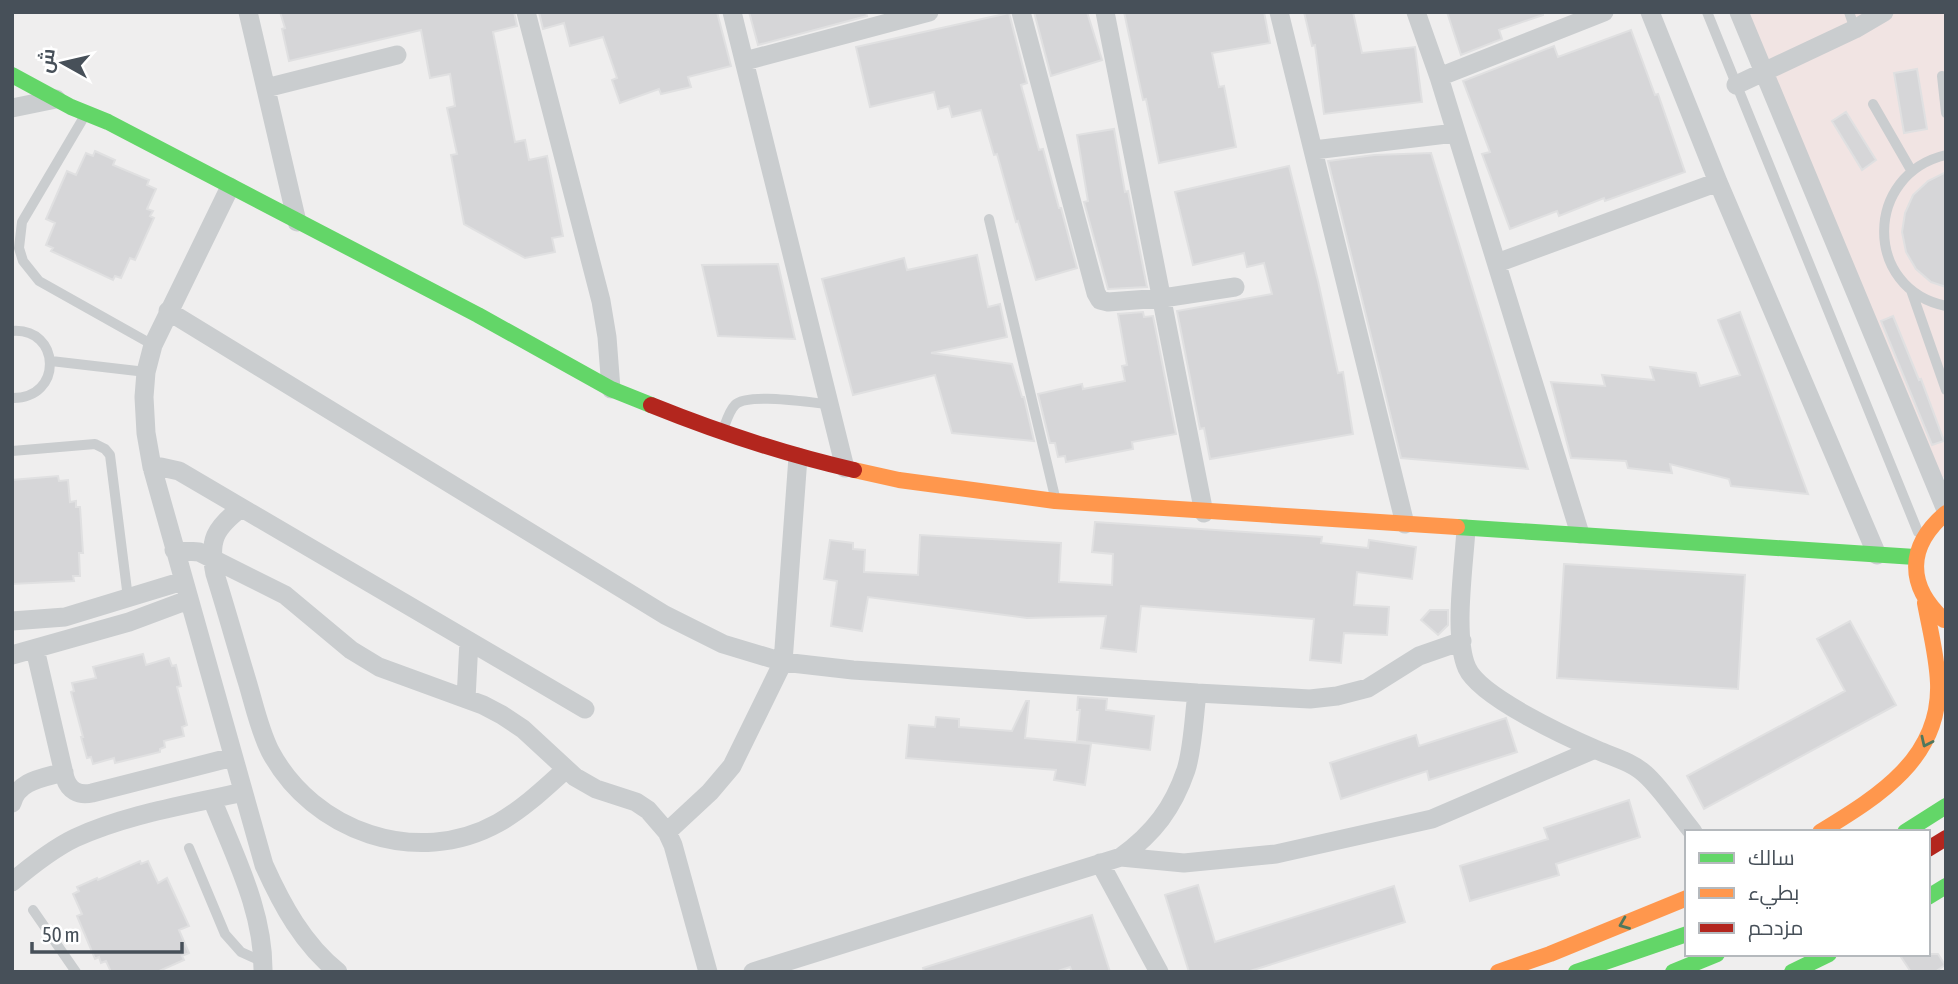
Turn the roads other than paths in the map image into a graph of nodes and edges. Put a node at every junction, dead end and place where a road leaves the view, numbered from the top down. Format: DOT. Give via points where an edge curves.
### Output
graph roads {
  1 [pos="248,12"];
  2 [pos="526,12"];
  3 [pos="732,12"];
  4 [pos="1021,12"];
  5 [pos="1105,12"];
  6 [pos="1279,12"];
  7 [pos="1416,12"];
  8 [pos="1604,12"];
  9 [pos="1650,12"];
  10 [pos="1707,12"];
  11 [pos="1739,12"];
  12 [pos="1884,12"];
  13 [pos="924,13"];
  14 [pos="1852,20"];
  15 [pos="397,55"];
  16 [pos="745,61"];
  17 [pos="1765,72"];
  18 [pos="12,75"];
  19 [pos="48,76"];
  20 [pos="1942,76"];
  21 [pos="1439,77"];
  22 [pos="1736,85"];
  23 [pos="265,89"];
  24 [pos="57,99"];
  25 [pos="1873,104"];
  26 [pos="12,108"];
  27 [pos="86,113"];
  28 [pos="1946,113"];
  29 [pos="108,122"];
  30 [pos="1455,133"];
  31 [pos="1314,150"];
  32 [pos="1946,155"];
  33 [pos="1911,170"];
  34 [pos="1718,182"];
  35 [pos="230,187"];
  36 [pos="989,219"];
  37 [pos="297,222"];
  38 [pos="16,232"];
  39 [pos="1497,263"];
  40 [pos="1235,287"];
  41 [pos="1911,289"];
  42 [pos="1163,298"];
  43 [pos="1946,306"];
  44 [pos="168,311"];
  45 [pos="12,331"];
  46 [pos="153,345"];
  47 [pos="51,361"];
  48 [pos="146,372"];
  49 [pos="611,389"];
  50 [pos="1946,390"];
  51 [pos="12,398"];
  52 [pos="829,404"];
  53 [pos="721,433"];
  54 [pos="12,451"];
  55 [pos="798,457"];
  56 [pos="152,467"];
  57 [pos="845,468"];
  58 [pos="1055,501"];
  59 [pos="241,508"];
  60 [pos="1946,511"];
  61 [pos="1204,513"];
  62 [pos="1405,524"];
  63 [pos="1466,529"];
  64 [pos="1580,534"];
  65 [pos="1921,539"];
  66 [pos="174,550"];
  67 [pos="1877,555"];
  68 [pos="1915,557"];
  69 [pos="212,558"];
  70 [pos="183,581"];
  71 [pos="128,598"];
  72 [pos="188,600"];
  73 [pos="1925,603"];
  74 [pos="12,621"];
  75 [pos="1946,622"];
  76 [pos="469,641"];
  77 [pos="1462,641"];
  78 [pos="35,649"];
  79 [pos="12,655"];
  80 [pos="783,662"];
  81 [pos="1197,693"];
  82 [pos="466,699"];
  83 [pos="585,709"];
  84 [pos="1595,749"];
  85 [pos="233,757"];
  86 [pos="565,770"];
  87 [pos="64,772"];
  88 [pos="243,792"];
  89 [pos="212,799"];
  90 [pos="12,803"];
  91 [pos="1946,806"];
  92 [pos="1691,830"];
  93 [pos="1823,830"];
  94 [pos="1908,830"];
  95 [pos="667,832"];
  96 [pos="1946,838"];
  97 [pos="189,848"];
  98 [pos="1930,848"];
  99 [pos="1121,857"];
  100 [pos="1100,863"];
  101 [pos="12,881"];
  102 [pos="1946,886"];
  103 [pos="1930,896"];
  104 [pos="1685,899"];
  105 [pos="33,910"];
  106 [pos="1685,935"];
  107 [pos="1712,956"];
  108 [pos="1825,956"];
  109 [pos="263,967"];
  110 [pos="762,970"];
  111 [pos="76,972"];
  112 [pos="338,972"];
  113 [pos="708,972"];
  114 [pos="1159,972"];
  115 [pos="1498,972"];
  116 [pos="1576,972"];
  117 [pos="1673,972"];
  118 [pos="1792,972"];
  1 -- 23 [label="street"];
  2 -- 49 [label="street" via="600,301"];
  3 -- 16 [label="street"];
  4 -- 42 [label="street" via="1096,293 1108,302"];
  5 -- 42 [label="street"];
  6 -- 31 [label="street"];
  7 -- 21 [label="street"];
  8 -- 21 [label="street"];
  9 -- 34 [label="street"];
  10 -- 22 [label="lane"];
  11 -- 17 [label="street"];
  12 -- 14 [label="street"];
  13 -- 16 [label="street"];
  14 -- 17 [label="street"];
  15 -- 23 [label="street"];
  16 -- 52 [label="street"];
  17 -- 22 [label="street"];
  17 -- 60 [label="street"];
  18 -- 24 [label="main road"];
  19 -- 29 [label="main road"];
  20 -- 28 [label="lane"];
  21 -- 30 [label="street"];
  22 -- 65 [label="lane"];
  23 -- 37 [label="street"];
  24 -- 26 [label="street"];
  24 -- 27 [label="main road"];
  25 -- 33 [label="lane"];
  27 -- 29 [label="main road"];
  27 -- 38 [label="lane"];
  29 -- 35 [label="main road"];
  30 -- 31 [label="street"];
  30 -- 39 [label="street"];
  31 -- 62 [label="street"];
  32 -- 33 [label="lane"];
  33 -- 41 [label="lane" via="1886,208 1884,237 1892,266"];
  34 -- 39 [label="street"];
  34 -- 67 [label="street"];
  35 -- 37 [label="main road"];
  35 -- 44 [label="street"];
  36 -- 58 [label="lane"];
  37 -- 49 [label="main road"];
  38 -- 46 [label="lane" via="23,261 39,282"];
  39 -- 64 [label="street"];
  40 -- 42 [label="street"];
  41 -- 43 [label="lane"];
  41 -- 50 [label="lane"];
  42 -- 61 [label="street"];
  44 -- 46 [label="street"];
  44 -- 80 [label="street" via="665,615 723,644"];
  45 -- 47 [label="lane" via="26,332 43,342"];
  46 -- 48 [label="street"];
  47 -- 48 [label="lane"];
  47 -- 51 [label="lane" via="41,388 23,398"];
  48 -- 56 [label="street" via="146,433"];
  49 -- 53 [label="main road"];
  52 -- 53 [label="lane" via="757,398 741,401 734,405"];
  52 -- 57 [label="street"];
  53 -- 55 [label="main road"];
  54 -- 71 [label="lane" via="95,444 110,455"];
  55 -- 57 [label="main road"];
  55 -- 80 [label="street"];
  56 -- 59 [label="street" via="178,471"];
  56 -- 66 [label="street"];
  57 -- 58 [label="main road" via="951,489"];
  58 -- 61 [label="main road"];
  59 -- 69 [label="street" via="221,524"];
  59 -- 76 [label="street"];
  60 -- 65 [label="main road"];
  61 -- 62 [label="main road"];
  62 -- 63 [label="main road"];
  63 -- 64 [label="main road"];
  63 -- 77 [label="street"];
  64 -- 67 [label="main road"];
  65 -- 68 [label="main road"];
  66 -- 69 [label="street" via="191,549"];
  66 -- 70 [label="street"];
  67 -- 68 [label="main road"];
  68 -- 73 [label="main road" via="1917,586"];
  69 -- 82 [label="street" via="285,595 365,659"];
  69 -- 86 [label="street" via="261,730 294,787 328,816 389,840 455,839 515,812"];
  70 -- 71 [label="street"];
  70 -- 72 [label="street"];
  71 -- 74 [label="street" via="65,617"];
  72 -- 78 [label="street"];
  72 -- 85 [label="street"];
  73 -- 75 [label="main road"];
  73 -- 93 [label="main road, one-way" via="1938,693 1927,742 1902,775"];
  76 -- 82 [label="street"];
  76 -- 83 [label="street"];
  77 -- 81 [label="street" via="1419,656 1368,688 1337,696 1310,699"];
  77 -- 84 [label="street" via="1468,670 1491,693"];
  78 -- 79 [label="street"];
  78 -- 87 [label="street"];
  80 -- 81 [label="street"];
  80 -- 95 [label="street" via="732,766"];
  81 -- 99 [label="street" via="1187,768 1166,814 1144,840"];
  82 -- 86 [label="street" via="523,729"];
  84 -- 92 [label="street" via="1646,774"];
  84 -- 99 [label="street" via="1419,821 1276,853 1184,863"];
  85 -- 87 [label="street" via="85,794 72,790"];
  85 -- 88 [label="street"];
  86 -- 95 [label="street" via="596,789 636,802"];
  87 -- 90 [label="street" via="25,784"];
  88 -- 89 [label="street"];
  88 -- 112 [label="street" via="264,865 281,902 303,936"];
  89 -- 101 [label="street" via="114,823 73,839"];
  89 -- 109 [label="street" via="260,925"];
  91 -- 94 [label="main road"];
  95 -- 113 [label="street"];
  96 -- 98 [label="main road"];
  97 -- 109 [label="lane" via="225,934"];
  99 -- 100 [label="street"];
  100 -- 110 [label="street"];
  100 -- 114 [label="street"];
  102 -- 103 [label="main road"];
  104 -- 115 [label="main road, one-way"];
  105 -- 111 [label="lane"];
  106 -- 116 [label="main road"];
  107 -- 117 [label="main road"];
  108 -- 118 [label="main road"];
}
